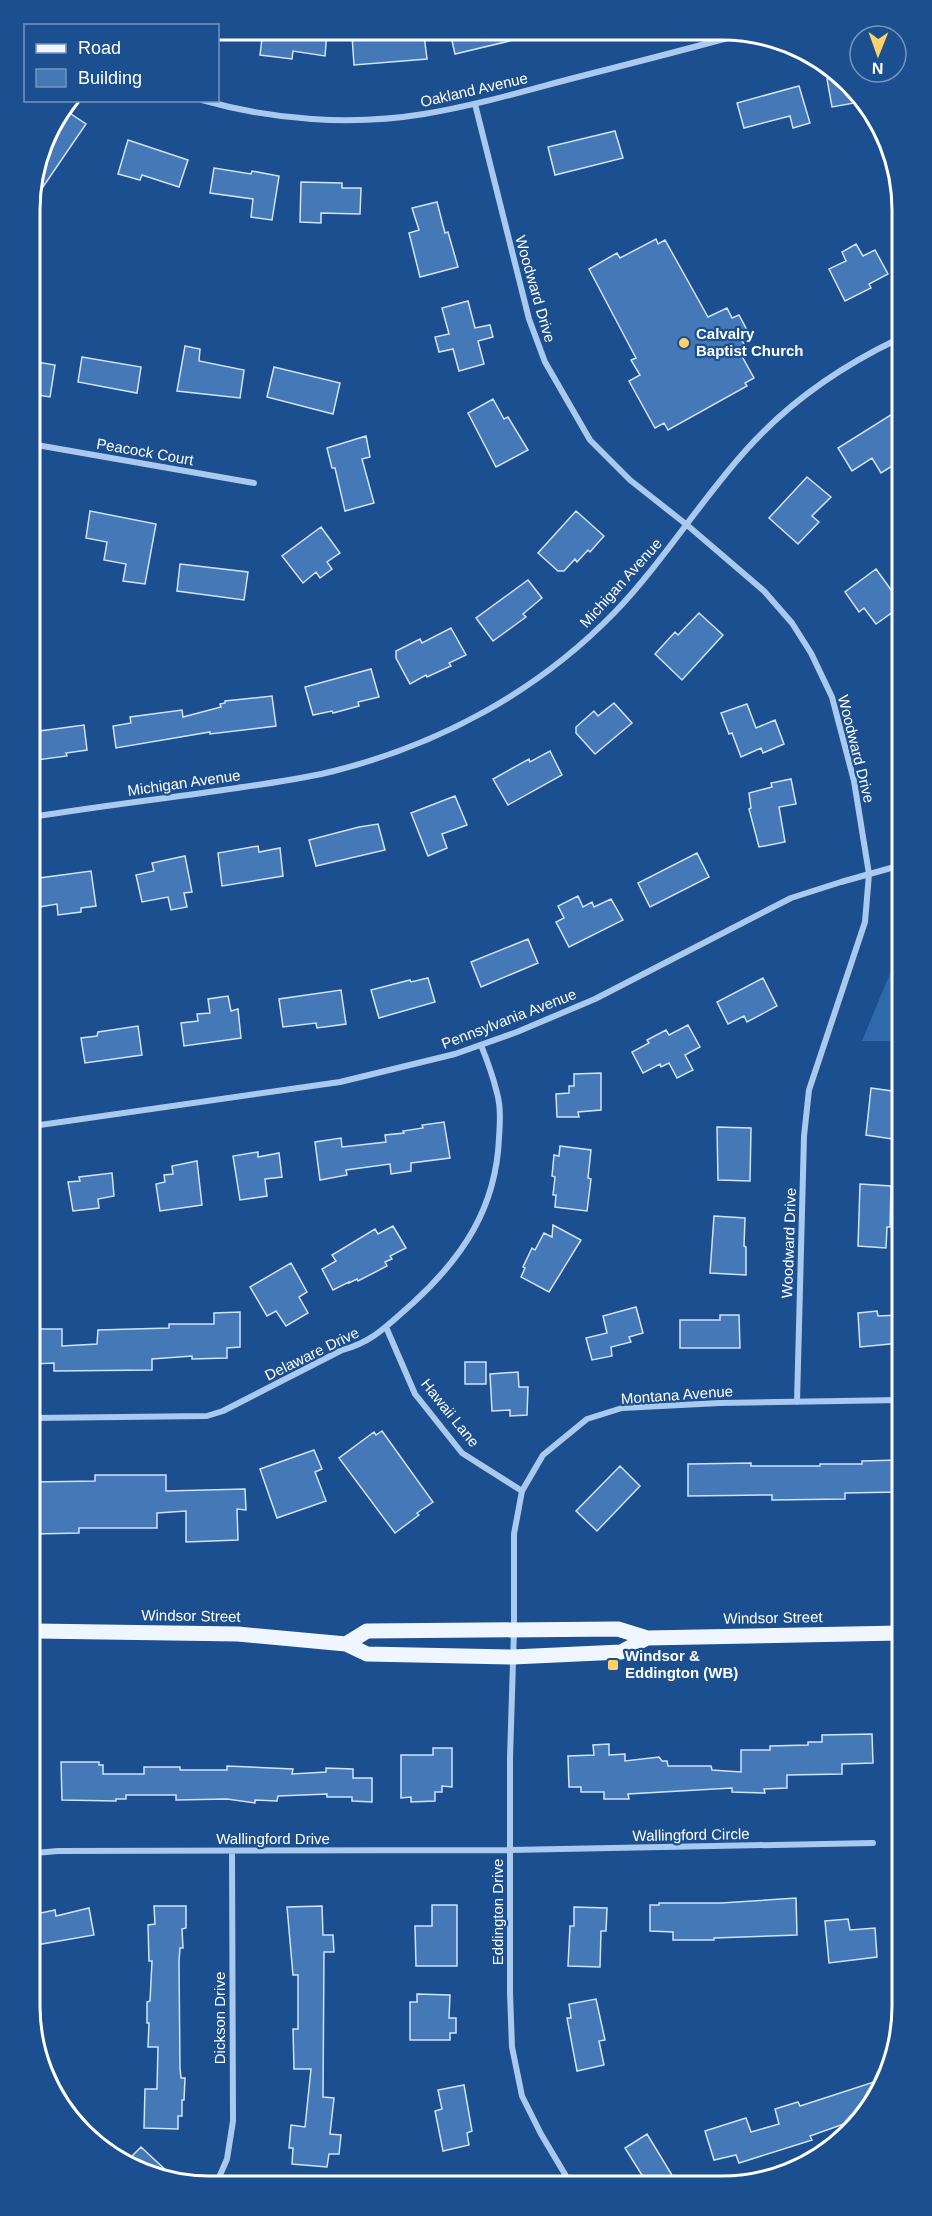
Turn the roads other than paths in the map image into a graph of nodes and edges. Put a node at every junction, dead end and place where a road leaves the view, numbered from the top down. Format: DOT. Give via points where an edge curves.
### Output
graph roads {
  1 [pos="716,41"];
  2 [pos="211,102"];
  3 [pos="475,104"];
  4 [pos="892,342"];
  5 [pos="41,446"];
  6 [pos="254,483"];
  7 [pos="687,525"];
  8 [pos="41,816"];
  9 [pos="892,869"];
  10 [pos="869,874"];
  11 [pos="481,1045"];
  12 [pos="41,1125"];
  13 [pos="386,1327"];
  14 [pos="891,1400"];
  15 [pos="796,1402"];
  16 [pos="41,1418"];
  17 [pos="522,1491"];
  18 [pos="41,1630"];
  19 [pos="514,1630"];
  20 [pos="891,1633"];
  21 [pos="647,1638"];
  22 [pos="346,1644"];
  23 [pos="513,1657"];
  24 [pos="873,1843"];
  25 [pos="510,1850"];
  26 [pos="232,1851"];
  27 [pos="41,1852"];
  28 [pos="220,2176"];
  29 [pos="565,2176"];
  1 -- 3 [label="street, Oakland Avenue"];
  2 -- 3 [label="street, Oakland Avenue" via="271,115 328,119 387,118"];
  3 -- 7 [label="street, Woodward Drive" via="529,319 544,362 590,440 630,480"];
  4 -- 7 [label="street, Michigan Avenue" via="817,384 782,413 747,449"];
  5 -- 6 [label="street, Peacock Court"];
  7 -- 8 [label="street, Michigan Avenue" via="615,612 574,652 495,707 440,736 332,772"];
  7 -- 10 [label="street, Woodward Drive" via="764,591 811,653 832,697 854,781"];
  9 -- 10 [label="street, Pennsylvania Avenue"];
  10 -- 11 [label="street, Pennsylvania Avenue" via="791,898 595,999"];
  10 -- 15 [label="street, Woodward Drive" via="865,922 809,1090 804,1136"];
  11 -- 12 [label="street, Pennsylvania Avenue" via="340,1082"];
  11 -- 13 [label="street, Delaware Drive" via="497,1094 500,1119 495,1176 464,1248 440,1278"];
  13 -- 16 [label="street, Delaware Drive" via="362,1345 342,1350 207,1416"];
  13 -- 17 [label="street, Hawaii Lane" via="415,1394 462,1453"];
  14 -- 15 [label="street, Montana Avenue"];
  15 -- 17 [label="street, Montana Avenue" via="651,1405 622,1408 587,1419 543,1455"];
  17 -- 19 [label="street, Montana Avenue" via="514,1534"];
  18 -- 22 [label="main road, Windsor Street" via="238,1634"];
  19 -- 21 [label="main road, Windsor Street" via="618,1629"];
  19 -- 22 [label="main road, Windsor Street" via="367,1630"];
  19 -- 23 [label="street, Eddington Drive"];
  20 -- 21 [label="main road, Windsor Street"];
  21 -- 23 [label="main road, Windsor Street" via="621,1652"];
  22 -- 23 [label="main road, Windsor Street" via="366,1654"];
  23 -- 25 [label="street, Eddington Drive"];
  24 -- 25 [label="street, Wallingford Circle"];
  25 -- 26 [label="street, Wallingford Drive"];
  25 -- 29 [label="street, Eddington Drive" via="510,2003 516,2075 536,2125"];
  26 -- 27 [label="street, Wallingford Drive"];
  26 -- 28 [label="street, Dickson Drive" via="232,2121 227,2159"];
}
